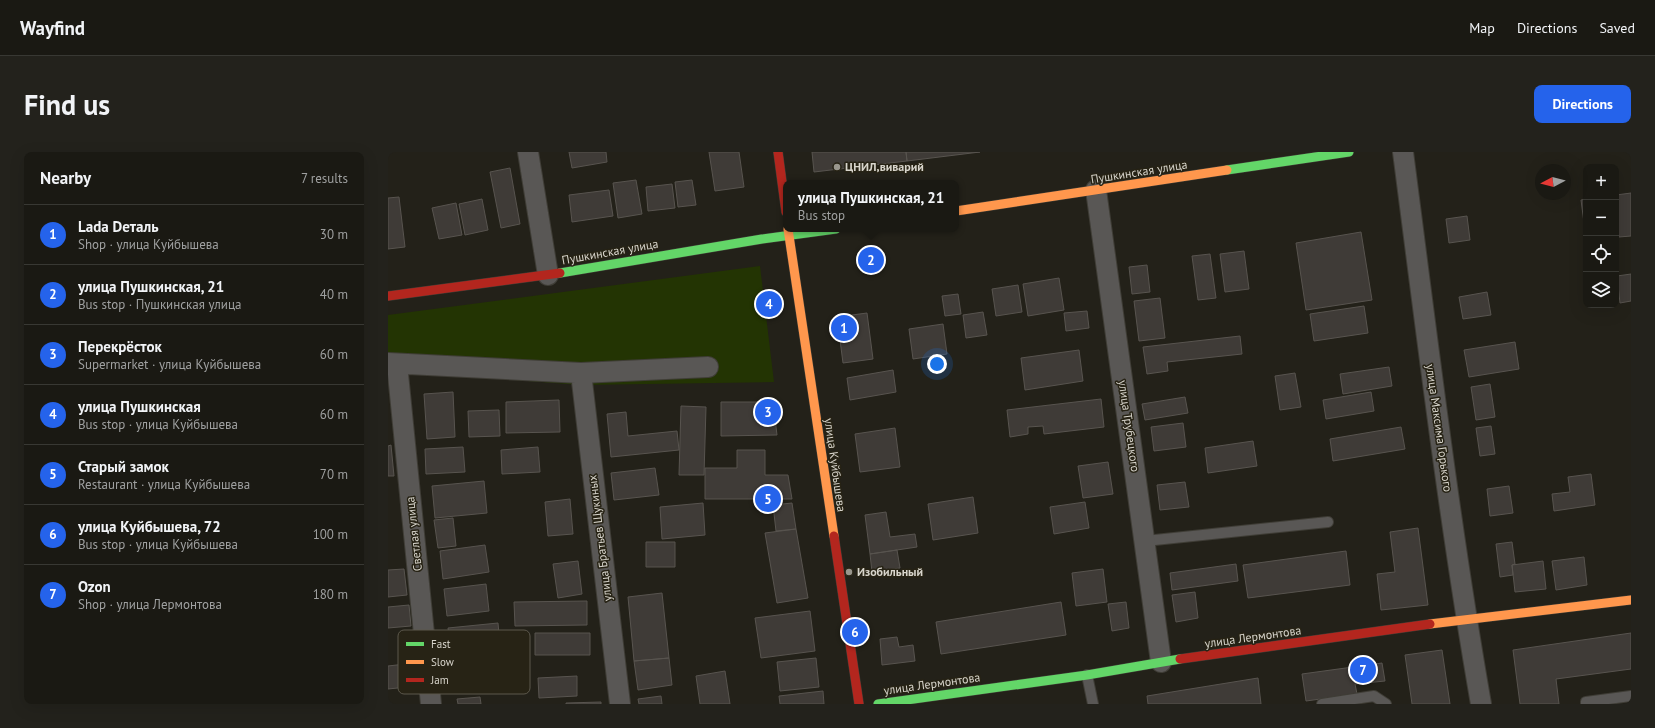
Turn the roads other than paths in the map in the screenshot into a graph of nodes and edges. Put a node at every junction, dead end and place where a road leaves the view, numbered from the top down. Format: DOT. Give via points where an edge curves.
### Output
graph roads {
  1 [pos="528,152"];
  2 [pos="778,152"];
  3 [pos="1349,152"];
  4 [pos="1403,152"];
  5 [pos="783,190"];
  6 [pos="1096,190"];
  7 [pos="959,211"];
  8 [pos="789,232"];
  9 [pos="548,275"];
  10 [pos="388,296"];
  11 [pos="392,363"];
  12 [pos="708,367"];
  13 [pos="581,373"];
  14 [pos="1328,522"];
  15 [pos="1145,541"];
  16 [pos="1631,600"];
  17 [pos="1466,619"];
  18 [pos="423,630"];
  19 [pos="1161,662"];
  20 [pos="1088,675"];
  21 [pos="430,694"];
  22 [pos="1631,696"];
  23 [pos="431,704"];
  24 [pos="620,704"];
  25 [pos="858,704"];
  26 [pos="878,704"];
  27 [pos="1093,704"];
  28 [pos="1322,704"];
  29 [pos="1386,704"];
  30 [pos="1481,704"];
  31 [pos="1586,704"];
  1 -- 9 [label="street"];
  2 -- 5 [label="street"];
  3 -- 6 [label="street, Пушкинская улица"];
  4 -- 17 [label="street, улица Максима Горького"];
  6 -- 7 [label="street, Пушкинская улица"];
  6 -- 15 [label="street, улица Трубецкого"];
  8 -- 9 [label="street, Пушкинская улица"];
  8 -- 25 [label="street, улица Куйбышева"];
  9 -- 10 [label="street, Пушкинская улица"];
  11 -- 13 [label="street"];
  11 -- 18 [label="street, Светлая улица"];
  12 -- 13 [label="street"];
  13 -- 24 [label="street, улица Братьев Щукиных"];
  14 -- 15 [label="lane"];
  15 -- 19 [label="street, улица Трубецкого"];
  16 -- 17 [label="street, улица Лермонтова"];
  17 -- 19 [label="street, улица Лермонтова"];
  17 -- 30 [label="street, улица Максима Горького"];
  19 -- 20 [label="street, улица Лермонтова"];
  20 -- 26 [label="street, улица Лермонтова"];
  20 -- 27 [label="lane"];
  21 -- 23 [label="street, Светлая улица"];
  22 -- 31 [label="lane"];
  28 -- 29 [label="lane" via="1374,696"];
}
